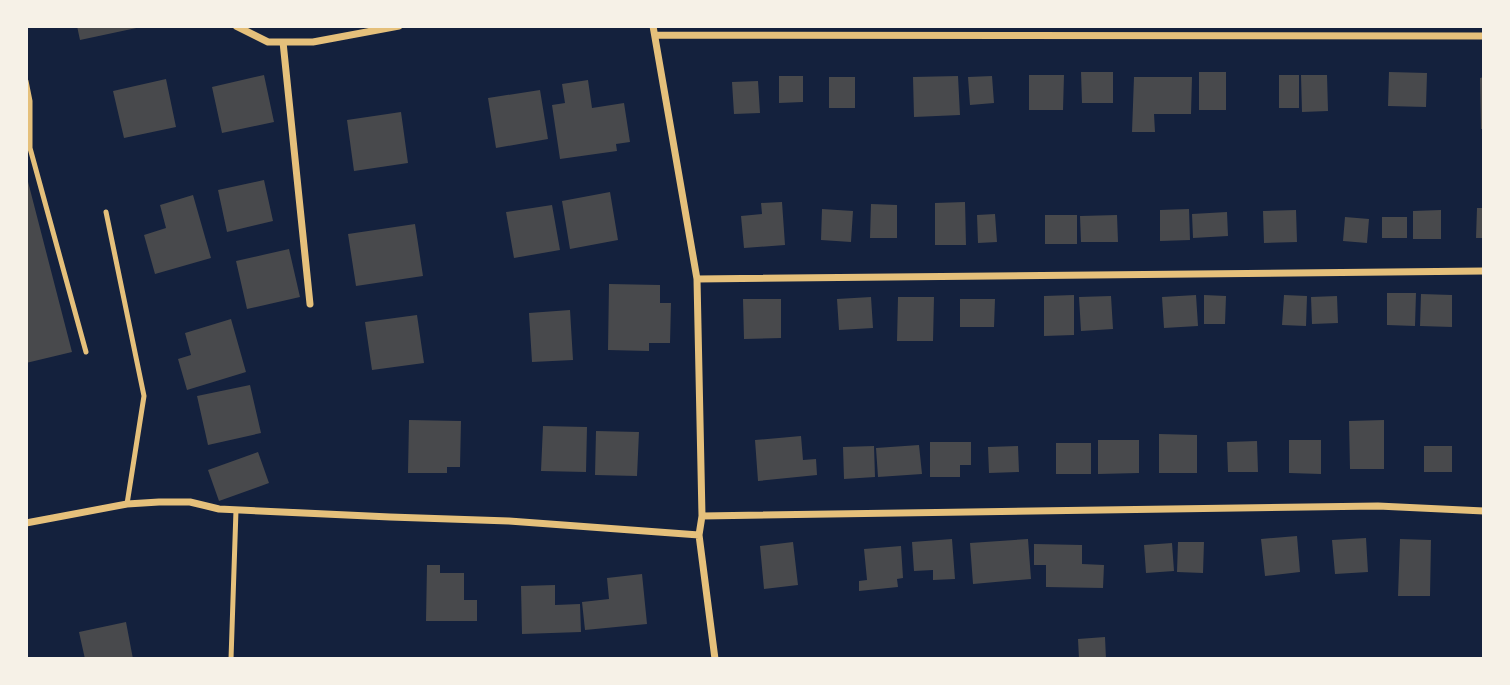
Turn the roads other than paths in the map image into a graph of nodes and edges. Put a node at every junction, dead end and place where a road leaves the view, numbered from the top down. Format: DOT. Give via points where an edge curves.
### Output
graph roads {
  1 [pos="236,26"];
  2 [pos="399,26"];
  3 [pos="654,30"];
  4 [pos="1484,36"];
  5 [pos="283,42"];
  6 [pos="26,82"];
  7 [pos="106,212"];
  8 [pos="1484,271"];
  9 [pos="697,279"];
  10 [pos="310,304"];
  11 [pos="86,352"];
  12 [pos="127,505"];
  13 [pos="236,510"];
  14 [pos="1484,511"];
  15 [pos="702,516"];
  16 [pos="26,523"];
  17 [pos="699,535"];
  18 [pos="231,659"];
  19 [pos="715,659"];
  1 -- 5 [label="street" via="268,42"];
  2 -- 5 [label="street" via="313,42"];
  3 -- 4 [label="street"];
  3 -- 9 [label="street"];
  5 -- 10 [label="street"];
  6 -- 11 [label="lane" via="30,148"];
  7 -- 12 [label="lane" via="144,396"];
  8 -- 9 [label="street"];
  9 -- 15 [label="street"];
  12 -- 13 [label="street" via="190,502"];
  12 -- 16 [label="street"];
  13 -- 17 [label="street" via="509,521"];
  13 -- 18 [label="lane"];
  14 -- 15 [label="street" via="1378,506"];
  15 -- 17 [label="street"];
  17 -- 19 [label="street"];
}
